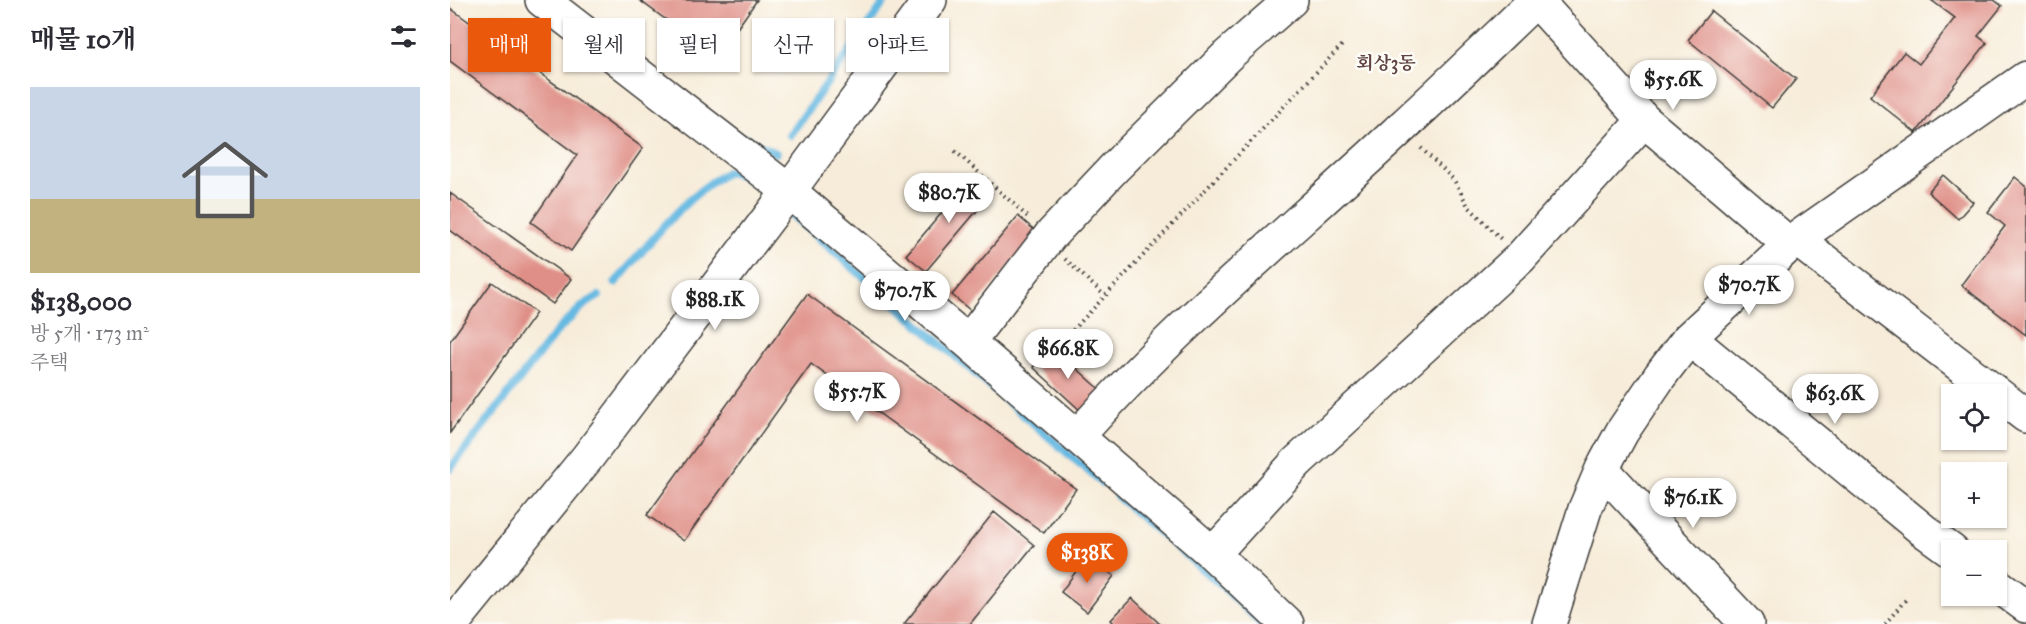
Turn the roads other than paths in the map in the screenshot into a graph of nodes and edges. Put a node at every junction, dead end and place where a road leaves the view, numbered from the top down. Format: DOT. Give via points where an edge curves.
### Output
graph roads {
  1 [pos="542,0"];
  2 [pos="930,0"];
  3 [pos="1291,0"];
  4 [pos="1536,0"];
  5 [pos="2026,78"];
  6 [pos="1644,120"];
  7 [pos="789,191"];
  8 [pos="1793,242"];
  9 [pos="1689,338"];
  10 [pos="968,342"];
  11 [pos="2026,416"];
  12 [pos="1077,437"];
  13 [pos="1602,469"];
  14 [pos="1941,543"];
  15 [pos="1213,554"];
  16 [pos="2007,592"];
  17 [pos="2026,606"];
  18 [pos="452,624"];
  19 [pos="1287,624"];
  20 [pos="1549,624"];
  21 [pos="1747,624"];
  1 -- 7 [label="street"];
  2 -- 7 [label="street"];
  3 -- 10 [label="street" via="1228,55 1115,167 1048,239"];
  4 -- 6 [label="street"];
  4 -- 12 [label="street" via="1153,356"];
  5 -- 8 [label="street"];
  6 -- 8 [label="street"];
  6 -- 15 [label="street" via="1520,258 1298,462"];
  7 -- 10 [label="street"];
  7 -- 18 [label="street" via="587,458"];
  8 -- 9 [label="street"];
  8 -- 11 [label="street"];
  9 -- 13 [label="street" via="1622,432"];
  9 -- 14 [label="street"];
  10 -- 12 [label="street"];
  12 -- 15 [label="street"];
  13 -- 20 [label="street" via="1585,509"];
  13 -- 21 [label="street"];
  15 -- 19 [label="street"];
  16 -- 17 [label="street"];
}
